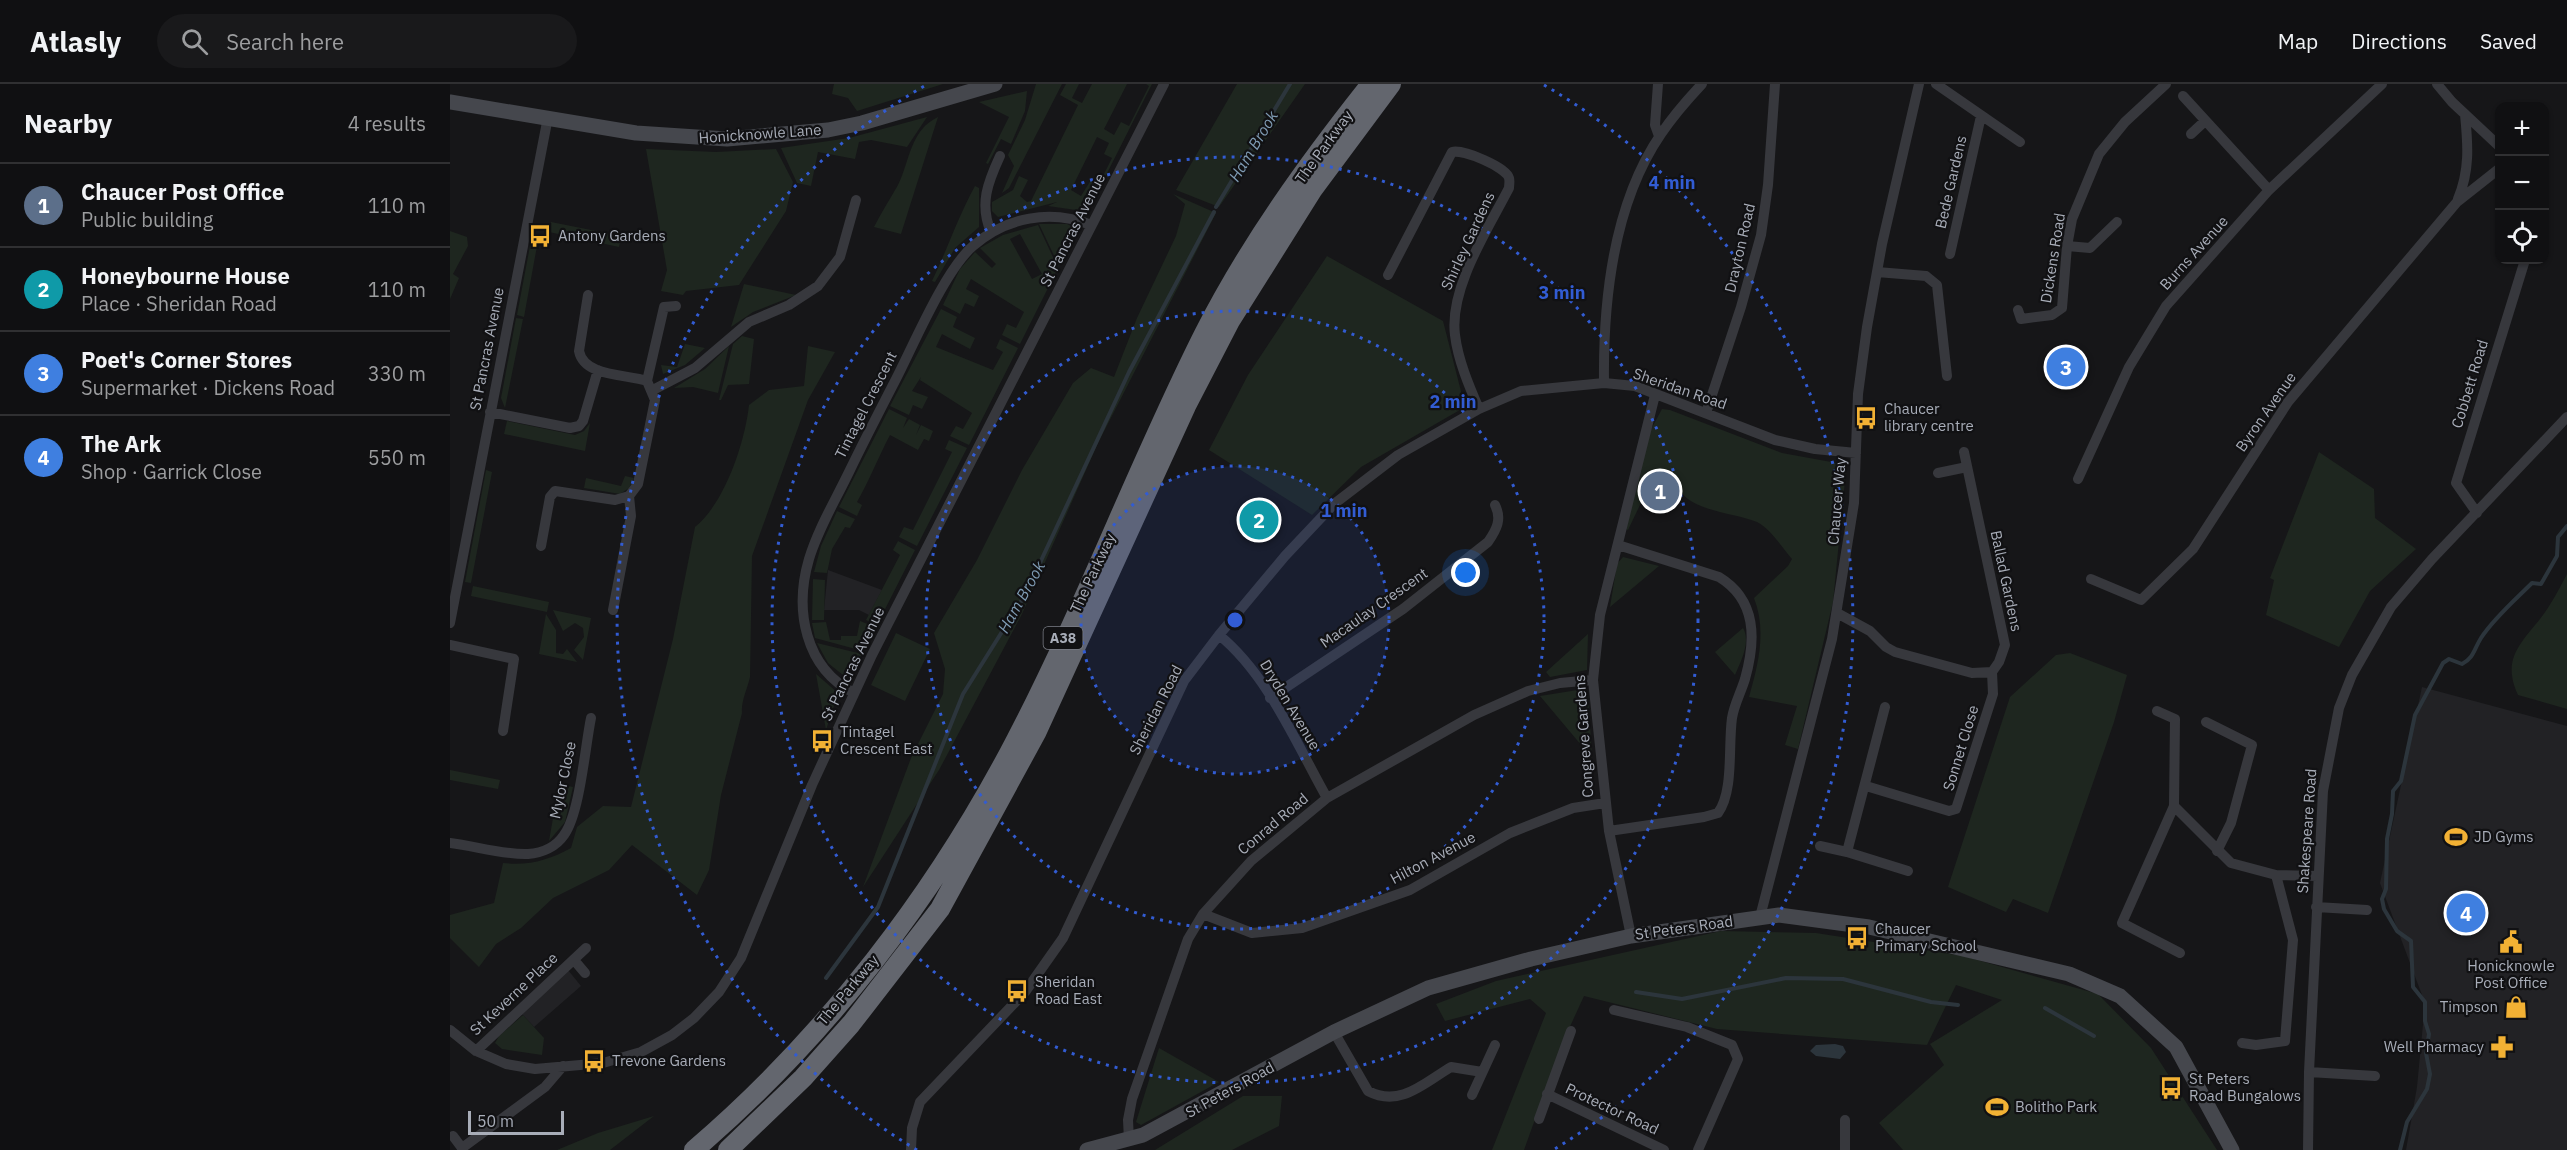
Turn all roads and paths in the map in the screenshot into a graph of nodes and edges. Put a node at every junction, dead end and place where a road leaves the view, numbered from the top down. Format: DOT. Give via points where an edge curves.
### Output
graph roads {
  1 [pos="994,84"];
  2 [pos="1164,84"];
  3 [pos="1371,84"];
  4 [pos="1391,84"];
  5 [pos="1658,84"];
  6 [pos="1702,84"];
  7 [pos="1775,84"];
  8 [pos="1919,84"];
  9 [pos="1936,84"];
  10 [pos="2166,84"];
  11 [pos="2382,84"];
  12 [pos="2437,84"];
  13 [pos="979,87"];
  14 [pos="2182,96"];
  15 [pos="450,102"];
  16 [pos="2465,114"];
  17 [pos="1981,116"];
  18 [pos="548,117"];
  19 [pos="2205,121"];
  20 [pos="2191,134"];
  21 [pos="1659,136"];
  22 [pos="2020,142"];
  23 [pos="2495,143"];
  24 [pos="1000,156"];
  25 [pos="2495,171"];
  26 [pos="2269,190"];
  27 [pos="856,200"];
  28 [pos="2457,202"];
  29 [pos="2116,222"];
  30 [pos="1091,225"];
  31 [pos="991,232"];
  32 [pos="2067,246"];
  33 [pos="1950,254"];
  34 [pos="2524,264"];
  35 [pos="1877,272"];
  36 [pos="1388,275"];
  37 [pos="588,295"];
  38 [pos="676,306"];
  39 [pos="2018,310"];
  40 [pos="598,370"];
  41 [pos="1947,376"];
  42 [pos="1604,383"];
  43 [pos="650,385"];
  44 [pos="1655,394"];
  45 [pos="1479,410"];
  46 [pos="490,412"];
  47 [pos="1706,412"];
  48 [pos="2567,417"];
  49 [pos="1964,452"];
  50 [pos="1856,453"];
  51 [pos="1967,467"];
  52 [pos="1938,473"];
  53 [pos="2078,479"];
  54 [pos="629,496"];
  55 [pos="1495,505"];
  56 [pos="2477,513"];
  57 [pos="1618,545"];
  58 [pos="541,546"];
  59 [pos="2091,579"];
  60 [pos="613,610"];
  61 [pos="1837,613"];
  62 [pos="450,623"];
  63 [pos="1219,635"];
  64 [pos="450,645"];
  65 [pos="1992,672"];
  66 [pos="1593,680"];
  67 [pos="854,693"];
  68 [pos="1270,698"];
  69 [pos="1885,707"];
  70 [pos="2157,711"];
  71 [pos="591,718"];
  72 [pos="2206,722"];
  73 [pos="503,731"];
  74 [pos="1866,786"];
  75 [pos="1327,798"];
  76 [pos="1605,803"];
  77 [pos="2174,806"];
  78 [pos="1609,831"];
  79 [pos="450,843"];
  80 [pos="1820,846"];
  81 [pos="2217,851"];
  82 [pos="1847,852"];
  83 [pos="1908,871"];
  84 [pos="2276,875"];
  85 [pos="2318,876"];
  86 [pos="2316,907"];
  87 [pos="2367,910"];
  88 [pos="1203,914"];
  89 [pos="1760,917"];
  90 [pos="1631,936"];
  91 [pos="586,948"];
  92 [pos="2180,953"];
  93 [pos="574,960"];
  94 [pos="585,972"];
  95 [pos="1614,1010"];
  96 [pos="1571,1031"];
  97 [pos="1334,1032"];
  98 [pos="452,1034"];
  99 [pos="2242,1043"];
  100 [pos="1495,1045"];
  101 [pos="476,1051"];
  102 [pos="563,1066"];
  103 [pos="1482,1072"];
  104 [pos="2309,1072"];
  105 [pos="2375,1076"];
  106 [pos="1547,1094"];
  107 [pos="1472,1095"];
  108 [pos="1539,1119"];
  109 [pos="1845,1120"];
  110 [pos="453,1136"];
  111 [pos="1129,1140"];
  112 [pos="463,1149"];
  113 [pos="694,1150"];
  114 [pos="728,1150"];
  115 [pos="911,1150"];
  116 [pos="1087,1150"];
  117 [pos="1664,1150"];
  118 [pos="1698,1150"];
  119 [pos="1845,1150"];
  120 [pos="2232,1150"];
  121 [pos="2308,1150"];
  1 -- 13 [label="street, Honicknowle Lane"];
  2 -- 30 [label="street, St Pancras Avenue"];
  3 -- 113 [label="highway, The Parkway / A38" via="1266,228 1205,332 1016,740 913,909 831,1013 741,1108"];
  4 -- 114 [label="highway, The Parkway / A38" via="1313,189 1230,321 1181,416 1036,733 940,909 851,1024 803,1078"];
  5 -- 21 [label="street" via="1655,125"];
  6 -- 21 [label="street"];
  7 -- 47 [label="street, Drayton Road" via="1761,235"];
  8 -- 35 [label="street, Chaucer Way"];
  9 -- 17 [label="street"];
  10 -- 32 [label="street, Dickens Road" via="2098,153 2072,219"];
  11 -- 26 [label="street, Burns Avenue"];
  12 -- 16 [label="street"];
  13 -- 18 [label="street, Honicknowle Lane" via="862,123 772,136 676,137"];
  14 -- 19 [label="street"];
  15 -- 18 [label="street, Honicknowle Lane"];
  16 -- 23 [label="street"];
  16 -- 28 [label="street, Byron Avenue" via="2469,156"];
  17 -- 22 [label="street"];
  17 -- 33 [label="street, Bede Gardens"];
  18 -- 46 [label="street, St Pancras Avenue"];
  19 -- 20 [label="street"];
  19 -- 26 [label="street"];
  21 -- 42 [label="street" via="1623,214 1608,284"];
  24 -- 31 [label="street" via="986,189 985,211"];
  25 -- 28 [label="street, Byron Avenue"];
  26 -- 53 [label="street, Burns Avenue" via="2166,306 2129,367"];
  27 -- 43 [label="street" via="840,257 818,286 789,305 749,322 695,369"];
  28 -- 59 [label="street, Byron Avenue" via="2288,402 2193,549 2141,600"];
  29 -- 32 [label="street" via="2090,248"];
  30 -- 31 [label="street, Tintagel Crescent" via="1073,218 1036,217"];
  30 -- 67 [label="street, St Pancras Avenue"];
  31 -- 67 [label="street, Tintagel Crescent" via="959,261 943,289 832,506 809,560 804,607 809,643 827,675"];
  32 -- 39 [label="street, Dickens Road" via="2062,309 2052,315 2021,319"];
  34 -- 56 [label="street, Cobbett Road" via="2456,483"];
  35 -- 41 [label="street" via="1926,276 1937,285"];
  35 -- 50 [label="street, Chaucer Way" via="1858,394"];
  36 -- 45 [label="street, Shirley Gardens" via="1452,152 1468,153 1504,172 1509,188 1456,302 1454,334"];
  37 -- 40 [label="street" via="580,360"];
  38 -- 43 [label="street" via="664,307"];
  40 -- 43 [label="street"];
  40 -- 46 [label="street" via="579,426 558,426"];
  42 -- 44 [label="street, Sheridan Road" via="1635,386"];
  42 -- 45 [label="street, Sheridan Road" via="1521,391"];
  43 -- 54 [label="street" via="655,400 638,484"];
  44 -- 47 [label="street, Sheridan Road"];
  44 -- 57 [label="street, Congreve Gardens"];
  45 -- 63 [label="street, Sheridan Road" via="1398,454 1334,504"];
  46 -- 62 [label="street, St Pancras Avenue"];
  47 -- 50 [label="street, Sheridan Road" via="1775,440"];
  48 -- 56 [label="street, Shakespeare Road"];
  49 -- 51 [label="street, Ballad Gardens"];
  50 -- 61 [label="street, Chaucer Way" via="1854,503"];
  51 -- 52 [label="street"];
  51 -- 65 [label="street, Ballad Gardens" via="2005,645"];
  54 -- 58 [label="street" via="615,500 555,491 550,496"];
  54 -- 60 [label="street" via="631,516"];
  55 -- 68 [label="street, Macaulay Crescent" via="1499,513 1497,529 1488,542 1403,609"];
  56 -- 85 [label="street, Shakespeare Road" via="2391,607 2352,675 2339,708 2326,764"];
  57 -- 66 [label="street, Congreve Gardens" via="1600,615"];
  57 -- 78 [label="street" via="1729,583 1748,608 1752,651 1732,716 1728,794 1718,813"];
  61 -- 65 [label="street" via="1870,631 1895,652 1972,673"];
  61 -- 89 [label="street, Chaucer Way"];
  63 -- 68 [label="street, Dryden Avenue" via="1241,653"];
  63 -- 115 [label="street, Sheridan Road" via="1184,681 1063,938 1025,992 920,1102 912,1128"];
  64 -- 73 [label="street" via="514,659"];
  65 -- 74 [label="street, Sonnet Close" via="1994,694 1956,808 1949,812"];
  66 -- 75 [label="street, Conrad Road" via="1528,691 1474,715"];
  66 -- 76 [label="street, Congreve Gardens"];
  67 -- 102 [label="street, St Pancras Avenue" via="741,958 719,992 694,1018 650,1048 603,1063"];
  68 -- 75 [label="street, Dryden Avenue"];
  69 -- 74 [label="street"];
  70 -- 77 [label="street" via="2175,719"];
  71 -- 79 [label="street, Mylor Close" via="574,809 563,838 541,852 526,854"];
  72 -- 81 [label="street" via="2252,745 2231,823"];
  74 -- 82 [label="street"];
  75 -- 88 [label="street, Conrad Road" via="1251,861"];
  76 -- 78 [label="street, Congreve Gardens"];
  76 -- 88 [label="street, Hilton Avenue" via="1573,808 1510,833 1410,890 1302,928 1252,933"];
  77 -- 81 [label="street"];
  77 -- 92 [label="street" via="2122,923"];
  78 -- 90 [label="street, Congreve Gardens"];
  80 -- 82 [label="street"];
  81 -- 84 [label="street" via="2231,863"];
  82 -- 83 [label="street"];
  84 -- 85 [label="street"];
  84 -- 99 [label="street" via="2293,940 2285,1041"];
  85 -- 86 [label="street, Shakespeare Road"];
  86 -- 87 [label="street"];
  86 -- 104 [label="street, Shakespeare Road"];
  88 -- 111 [label="street, Conrad Road" via="1188,939 1132,1099"];
  89 -- 90 [label="street, St Peters Road"];
  89 -- 120 [label="street, St Peters Road" via="1779,915 1869,927 2069,974 2120,996 2176,1047"];
  90 -- 97 [label="street, St Peters Road" via="1428,988"];
  91 -- 93 [label="street, St Keverne Place"];
  93 -- 94 [label="street, St Keverne Place"];
  93 -- 101 [label="street, St Keverne Place"];
  95 -- 118 [label="street" via="1687,1027 1732,1045 1738,1059"];
  96 -- 106 [label="street"];
  97 -- 103 [label="street" via="1368,1091 1378,1096 1403,1096 1451,1067"];
  97 -- 111 [label="street, St Peters Road" via="1184,1116"];
  98 -- 101 [label="street, St Pancras Avenue"];
  100 -- 103 [label="street"];
  101 -- 102 [label="street, St Pancras Avenue" via="521,1067"];
  102 -- 112 [label="street" via="545,1087"];
  103 -- 107 [label="street"];
  104 -- 105 [label="street"];
  104 -- 121 [label="street, Shakespeare Road"];
  106 -- 108 [label="street"];
  106 -- 117 [label="street, Protector Road"];
  109 -- 119 [label="street"];
  110 -- 112 [label="street"];
  111 -- 116 [label="street, St Peters Road"];
}
